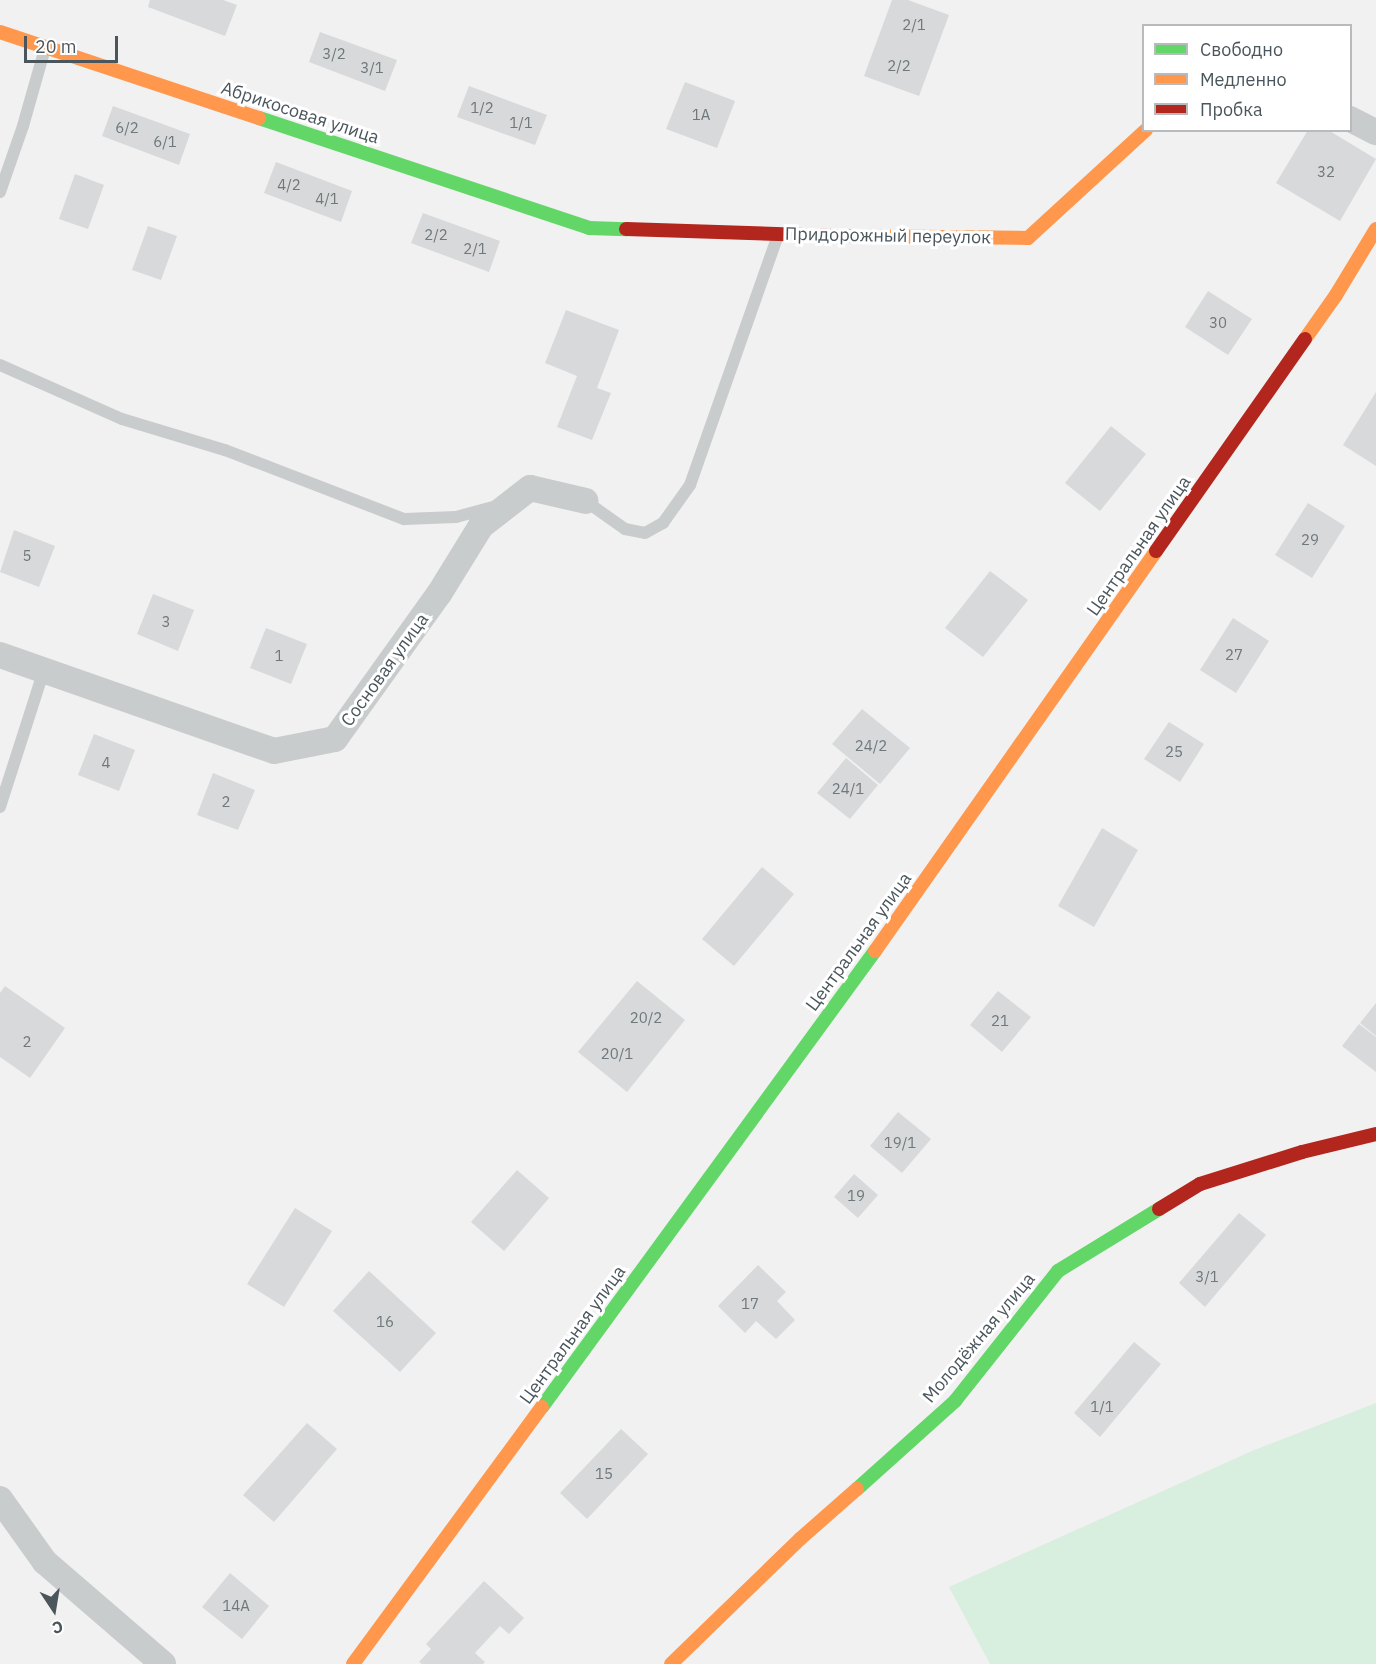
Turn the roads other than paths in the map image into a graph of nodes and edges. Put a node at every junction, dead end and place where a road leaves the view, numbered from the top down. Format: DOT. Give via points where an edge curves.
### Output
graph roads {
  1 [pos="0,32"];
  2 [pos="45,47"];
  3 [pos="1352,120"];
  4 [pos="1144,132"];
  5 [pos="1376,132"];
  6 [pos="0,192"];
  7 [pos="589,228"];
  8 [pos="1375,232"];
  9 [pos="778,235"];
  10 [pos="0,365"];
  11 [pos="530,488"];
  12 [pos="586,501"];
  13 [pos="0,655"];
  14 [pos="44,670"];
  15 [pos="0,807"];
  16 [pos="1376,1134"];
  17 [pos="0,1499"];
  18 [pos="163,1664"];
  19 [pos="353,1664"];
  20 [pos="671,1664"];
  1 -- 2 [label="street, Абрикосовая улица"];
  2 -- 6 [label="lane"];
  2 -- 7 [label="street, Абрикосовая улица"];
  3 -- 5 [label="street"];
  4 -- 9 [label="street, Придорожный переулок" via="1028,238"];
  7 -- 9 [label="street, Придорожный переулок"];
  8 -- 19 [label="street, Центральная улица" via="1336,295 857,977"];
  9 -- 12 [label="lane" via="690,484 663,523 645,533 625,529"];
  10 -- 11 [label="lane" via="122,419 225,450 404,519 456,517 492,508 512,493"];
  11 -- 12 [label="street"];
  11 -- 14 [label="street, Сосновая улица" via="481,526 439,594 335,739 274,751"];
  13 -- 14 [label="street, Сосновая улица"];
  14 -- 15 [label="lane"];
  16 -- 20 [label="street, Молодёжная улица" via="1200,1184 1058,1271 955,1401 800,1539"];
  17 -- 18 [label="street" via="45,1562"];
}
